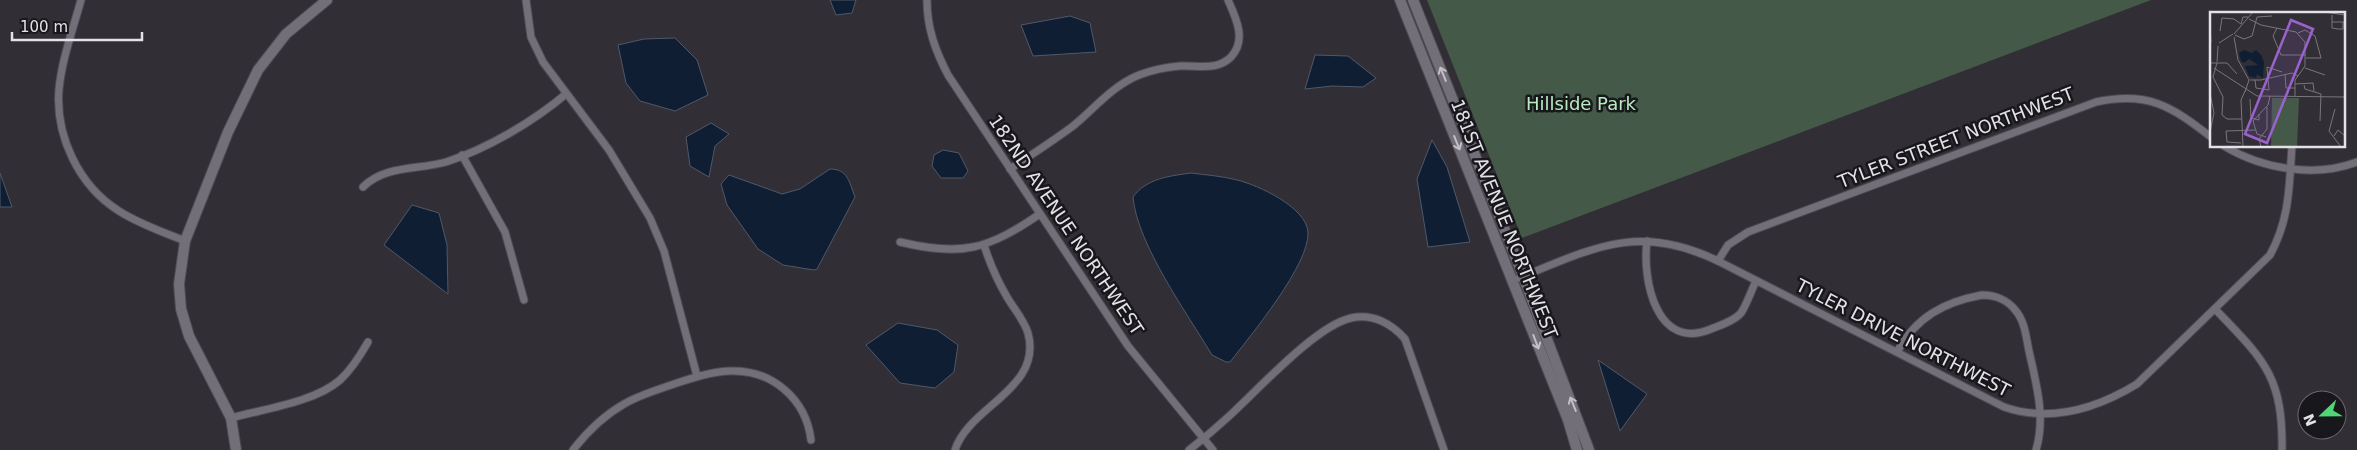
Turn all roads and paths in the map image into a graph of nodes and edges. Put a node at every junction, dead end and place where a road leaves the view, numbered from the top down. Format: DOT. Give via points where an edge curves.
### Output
graph roads {
  1 [pos="81,0"];
  2 [pos="327,0"];
  3 [pos="526,0"];
  4 [pos="927,0"];
  5 [pos="1228,0"];
  6 [pos="1400,0"];
  7 [pos="1414,0"];
  8 [pos="566,94"];
  9 [pos="2210,136"];
  10 [pos="2228,148"];
  11 [pos="2292,148"];
  12 [pos="462,155"];
  13 [pos="2357,162"];
  14 [pos="2291,168"];
  15 [pos="1010,169"];
  16 [pos="363,187"];
  17 [pos="1040,214"];
  18 [pos="185,241"];
  19 [pos="1647,241"];
  20 [pos="900,242"];
  21 [pos="984,245"];
  22 [pos="1718,261"];
  23 [pos="1523,276"];
  24 [pos="1512,280"];
  25 [pos="1756,281"];
  26 [pos="524,300"];
  27 [pos="2216,309"];
  28 [pos="368,342"];
  29 [pos="1897,352"];
  30 [pos="697,376"];
  31 [pos="2040,415"];
  32 [pos="231,418"];
  33 [pos="1203,439"];
  34 [pos="811,440"];
  35 [pos="578,448"];
  36 [pos="236,450"];
  37 [pos="955,450"];
  38 [pos="1189,450"];
  39 [pos="1213,450"];
  40 [pos="1444,450"];
  41 [pos="1577,450"];
  42 [pos="1589,450"];
  43 [pos="2036,450"];
  44 [pos="2282,450"];
  1 -- 18 [label="street" via="59,90 67,148 88,184 103,199 133,219"];
  2 -- 18 [label="main road" via="286,34 258,70 228,132"];
  3 -- 8 [label="street" via="536,50"];
  4 -- 15 [label="street, 182ND AVENUE NORTHWEST" via="929,27 938,57"];
  5 -- 15 [label="street" via="1239,31 1236,51 1230,58 1222,64 1167,68 1131,79 1113,90 1071,127"];
  6 -- 24 [label="main road, 181ST AVENUE NORTHWEST, one-way"];
  23 -- 7 [label="main road, 181ST AVENUE NORTHWEST, one-way"];
  8 -- 12 [label="street" via="515,129"];
  8 -- 30 [label="street" via="609,150 650,218 664,251"];
  9 -- 22 [label="street, TYLER STREET NORTHWEST" via="2179,112 2152,101 2116,98 2096,102 1748,232 1728,245"];
  10 -- 14 [label="street" via="2251,160"];
  11 -- 14 [label="street, TYLER DRIVE NORTHWEST"];
  12 -- 16 [label="street" via="436,164 383,172"];
  12 -- 26 [label="street" via="505,232"];
  13 -- 14 [label="street" via="2320,170"];
  14 -- 27 [label="street, TYLER DRIVE NORTHWEST" via="2287,211 2278,240 2264,261"];
  15 -- 17 [label="street, 182ND AVENUE NORTHWEST"];
  17 -- 21 [label="street" via="1008,235"];
  17 -- 33 [label="street, 182ND AVENUE NORTHWEST" via="1128,346"];
  18 -- 32 [label="main road" via="179,284 181,309 190,336"];
  19 -- 22 [label="street, TYLER DRIVE NORTHWEST" via="1679,245"];
  19 -- 23 [label="street, TYLER DRIVE NORTHWEST" via="1600,247"];
  19 -- 25 [label="street" via="1646,274 1656,306 1665,321 1683,333 1701,333 1736,318"];
  20 -- 21 [label="street" via="959,250"];
  21 -- 37 [label="street" via="993,272 1026,328 1030,350 1020,378 964,432"];
  22 -- 25 [label="street, TYLER DRIVE NORTHWEST"];
  23 -- 24 [label="street, TYLER DRIVE NORTHWEST"];
  42 -- 23 [label="main road, 181ST AVENUE NORTHWEST, one-way"];
  24 -- 41 [label="main road, 181ST AVENUE NORTHWEST, one-way"];
  25 -- 29 [label="street, TYLER DRIVE NORTHWEST"];
  27 -- 31 [label="street, TYLER DRIVE NORTHWEST" via="2125,392 2070,412"];
  27 -- 44 [label="street" via="2251,346 2271,377 2281,412"];
  28 -- 32 [label="street" via="348,372 329,388"];
  29 -- 31 [label="street, TYLER DRIVE NORTHWEST" via="2004,407"];
  29 -- 31 [label="street" via="1910,331 1930,313 1972,297 1991,295 1999,298 2016,310 2024,328"];
  30 -- 34 [label="street" via="740,371 776,382 799,404 809,424"];
  30 -- 35 [label="street" via="648,392 624,404 601,420"];
  31 -- 43 [label="street"];
  32 -- 36 [label="main road"];
  33 -- 38 [label="street"];
  33 -- 39 [label="street, 182ND AVENUE NORTHWEST"];
  33 -- 40 [label="street" via="1323,333 1344,319 1365,317 1382,320 1405,339"];
}
